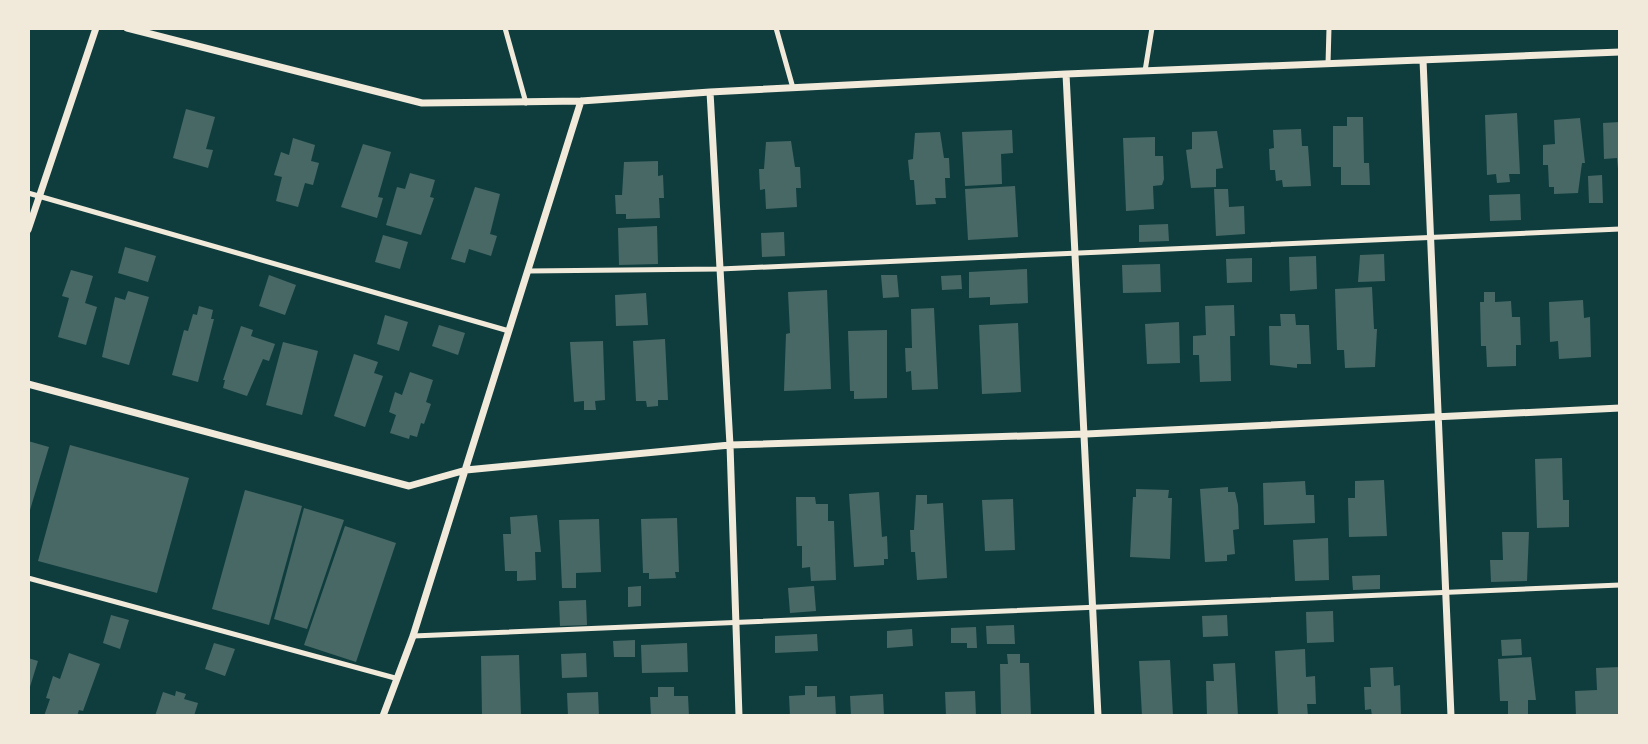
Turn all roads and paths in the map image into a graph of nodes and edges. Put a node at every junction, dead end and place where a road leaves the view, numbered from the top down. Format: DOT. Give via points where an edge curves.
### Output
graph roads {
  1 [pos="96,28"];
  2 [pos="127,28"];
  3 [pos="506,28"];
  4 [pos="776,28"];
  5 [pos="1152,28"];
  6 [pos="1329,28"];
  7 [pos="1620,51"];
  8 [pos="1423,60"];
  9 [pos="1328,64"];
  10 [pos="1145,71"];
  11 [pos="1066,74"];
  12 [pos="793,88"];
  13 [pos="710,92"];
  14 [pos="581,102"];
  15 [pos="526,103"];
  16 [pos="28,193"];
  17 [pos="40,196"];
  18 [pos="1620,229"];
  19 [pos="28,230"];
  20 [pos="1430,236"];
  21 [pos="1076,251"];
  22 [pos="720,269"];
  23 [pos="528,271"];
  24 [pos="509,331"];
  25 [pos="28,384"];
  26 [pos="1620,408"];
  27 [pos="1438,416"];
  28 [pos="1086,434"];
  29 [pos="730,445"];
  30 [pos="466,470"];
  31 [pos="28,578"];
  32 [pos="1620,585"];
  33 [pos="1446,592"];
  34 [pos="1093,607"];
  35 [pos="736,622"];
  36 [pos="413,636"];
  37 [pos="395,678"];
  38 [pos="383,716"];
  39 [pos="739,716"];
  40 [pos="1098,716"];
  41 [pos="1451,716"];
  1 -- 17 [label="street"];
  2 -- 15 [label="street" via="422,103"];
  3 -- 15 [label="lane"];
  4 -- 12 [label="lane"];
  5 -- 10 [label="lane"];
  6 -- 9 [label="lane"];
  7 -- 8 [label="street"];
  8 -- 9 [label="street"];
  8 -- 20 [label="street"];
  9 -- 10 [label="street"];
  10 -- 11 [label="street"];
  11 -- 12 [label="street"];
  11 -- 21 [label="street"];
  12 -- 13 [label="street"];
  13 -- 14 [label="street"];
  13 -- 22 [label="street"];
  14 -- 15 [label="street"];
  14 -- 23 [label="street"];
  16 -- 17 [label="lane"];
  17 -- 19 [label="street"];
  17 -- 24 [label="lane"];
  18 -- 20 [label="lane"];
  20 -- 21 [label="lane"];
  20 -- 27 [label="street"];
  21 -- 22 [label="lane"];
  21 -- 28 [label="street"];
  22 -- 23 [label="lane"];
  22 -- 29 [label="street"];
  23 -- 24 [label="street"];
  24 -- 30 [label="street"];
  25 -- 30 [label="street" via="409,485"];
  26 -- 27 [label="street"];
  27 -- 28 [label="street"];
  27 -- 33 [label="street"];
  28 -- 29 [label="street"];
  28 -- 34 [label="street"];
  29 -- 30 [label="street"];
  29 -- 35 [label="street"];
  30 -- 36 [label="street"];
  31 -- 37 [label="lane"];
  32 -- 33 [label="lane"];
  33 -- 34 [label="lane"];
  33 -- 41 [label="street"];
  34 -- 35 [label="lane"];
  34 -- 40 [label="street"];
  35 -- 36 [label="lane"];
  35 -- 39 [label="street"];
  36 -- 37 [label="street"];
  37 -- 38 [label="street"];
}
